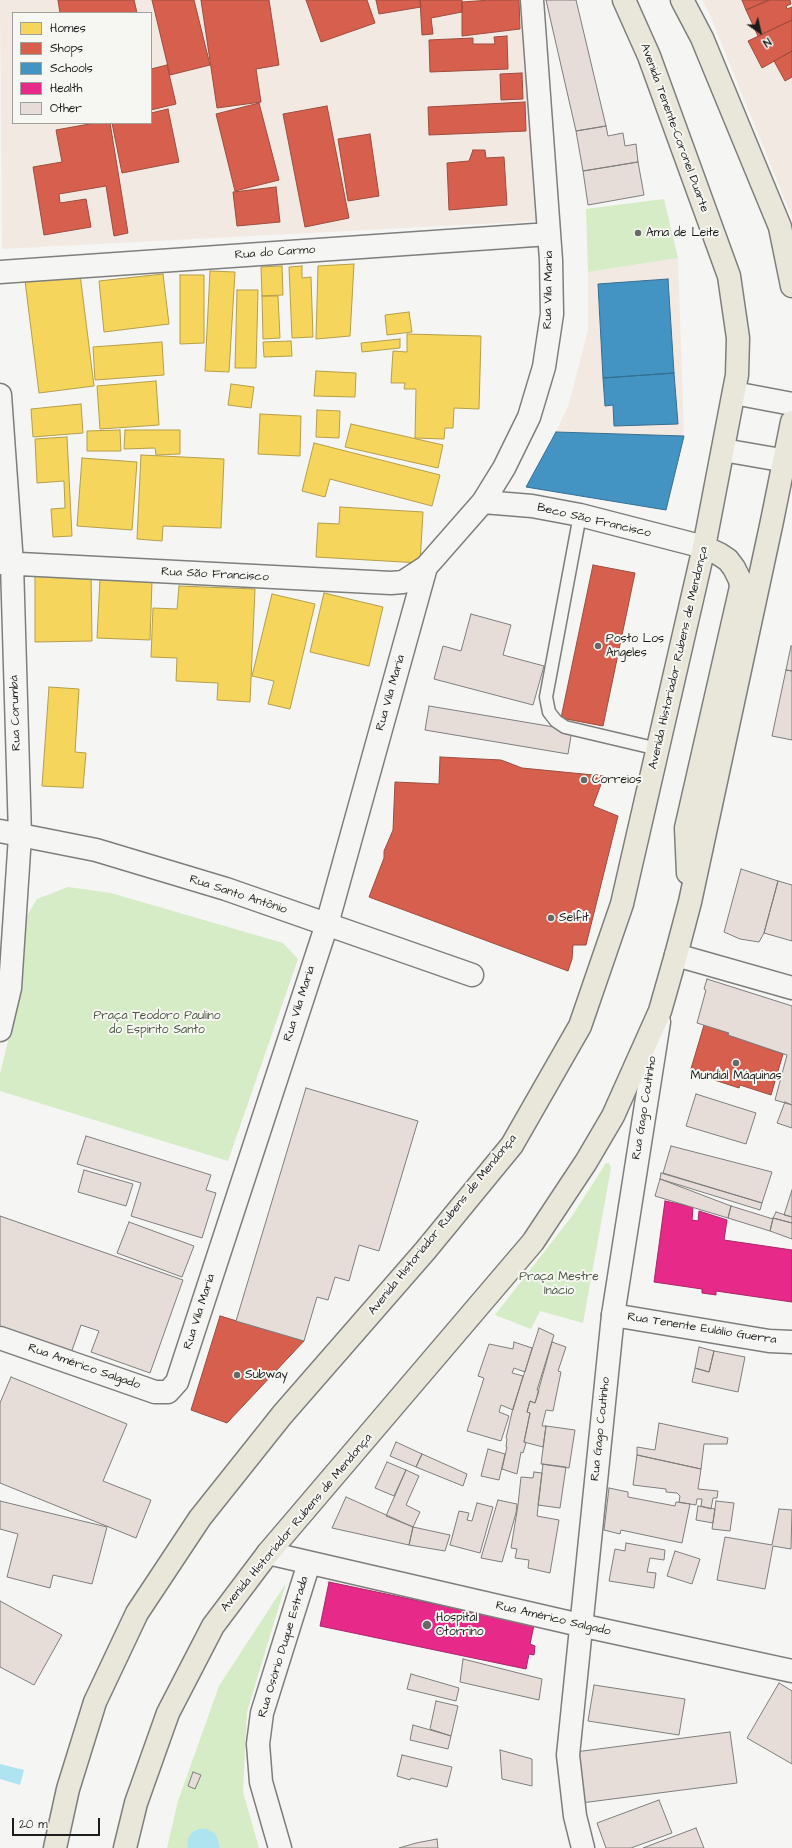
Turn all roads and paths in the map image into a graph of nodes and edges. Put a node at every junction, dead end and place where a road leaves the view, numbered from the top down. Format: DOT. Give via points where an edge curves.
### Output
graph roads {
  1 [pos="532,0"];
  2 [pos="624,0"];
  3 [pos="682,0"];
  4 [pos="549,234"];
  5 [pos="786,235"];
  6 [pos="0,272"];
  7 [pos="792,286"];
  8 [pos="736,384"];
  9 [pos="0,395"];
  10 [pos="792,404"];
  11 [pos="792,422"];
  12 [pos="723,450"];
  13 [pos="789,462"];
  14 [pos="483,502"];
  15 [pos="580,515"];
  16 [pos="704,547"];
  17 [pos="6,564"];
  18 [pos="426,567"];
  19 [pos="658,749"];
  20 [pos="10,833"];
  21 [pos="690,902"];
  22 [pos="327,924"];
  23 [pos="676,955"];
  24 [pos="472,975"];
  25 [pos="792,988"];
  26 [pos="660,1011"];
  27 [pos="0,1030"];
  28 [pos="613,1315"];
  29 [pos="0,1338"];
  30 [pos="792,1342"];
  31 [pos="168,1392"];
  32 [pos="268,1553"];
  33 [pos="309,1563"];
  34 [pos="580,1625"];
  35 [pos="792,1671"];
  36 [pos="55,1848"];
  37 [pos="125,1848"];
  38 [pos="280,1848"];
  39 [pos="583,1848"];
  1 -- 4 [label="street, Rua Vila Maria"];
  2 -- 8 [label="main road, Avenida Tenente-Coronel Duarte" via="649,56 729,276 738,338"];
  3 -- 5 [label="main road" via="702,38"];
  4 -- 6 [label="street, Rua do Carmo"];
  4 -- 14 [label="street, Rua Vila Maria" via="552,314 544,367 529,417 504,468"];
  5 -- 7 [label="main road"];
  8 -- 10 [label="street"];
  8 -- 12 [label="main road, Avenida Historiador Rubens de Mendonça"];
  9 -- 17 [label="street, Rua Corumbá"];
  11 -- 13 [label="main road, Avenida Historiador Rubens de Mendonça"];
  12 -- 13 [label="street"];
  12 -- 16 [label="main road, Avenida Historiador Rubens de Mendonça"];
  13 -- 21 [label="main road, Avenida Historiador Rubens de Mendonça"];
  14 -- 15 [label="street, Beco São Francisco" via="532,506"];
  14 -- 18 [label="street, Rua Vila Maria"];
  15 -- 16 [label="street, Beco São Francisco"];
  15 -- 19 [label="lane" via="546,697 549,712 556,722 565,727"];
  16 -- 19 [label="main road, Avenida Historiador Rubens de Mendonça"];
  16 -- 21 [label="main road" via="728,560 740,580 741,587 686,828"];
  17 -- 18 [label="street, Rua São Francisco" via="391,583 407,580"];
  17 -- 20 [label="street, Rua Corumbá"];
  18 -- 22 [label="street, Rua Vila Maria"];
  19 -- 36 [label="main road, Avenida Historiador Rubens de Mendonça" via="622,904 580,1026 512,1145 425,1251 282,1415 200,1518 137,1613 95,1702 68,1789"];
  20 -- 22 [label="street, Rua Santo Antônio" via="96,850 226,889"];
  20 -- 27 [label="street, Rua Corumbá" via="10,988"];
  21 -- 23 [label="main road, Avenida Historiador Rubens de Mendonça"];
  22 -- 24 [label="street, Rua Santo Antônio"];
  22 -- 31 [label="street, Rua Vila Maria" via="177,1382"];
  23 -- 25 [label="street"];
  23 -- 26 [label="main road, Avenida Historiador Rubens de Mendonça"];
  26 -- 28 [label="street, Rua Gago Coutinho"];
  26 -- 32 [label="main road, Avenida Historiador Rubens de Mendonça" via="613,1116 533,1242"];
  28 -- 30 [label="street, Rua Tenente Eulálio Guerra" via="769,1341"];
  28 -- 34 [label="street, Rua Gago Coutinho"];
  29 -- 31 [label="street, Rua Américo Salgado" via="155,1392"];
  32 -- 33 [label="street, Rua Américo Salgado"];
  32 -- 37 [label="main road, Avenida Historiador Rubens de Mendonça" via="212,1626 168,1713 136,1803"];
  33 -- 34 [label="street, Rua Américo Salgado"];
  33 -- 38 [label="street, Rua Osório Duque Estrada" via="262,1713 258,1744 262,1782"];
  34 -- 35 [label="street, Rua Américo Salgado"];
  34 -- 39 [label="street, Rua Gago Coutinho" via="568,1755 575,1816"];
}
